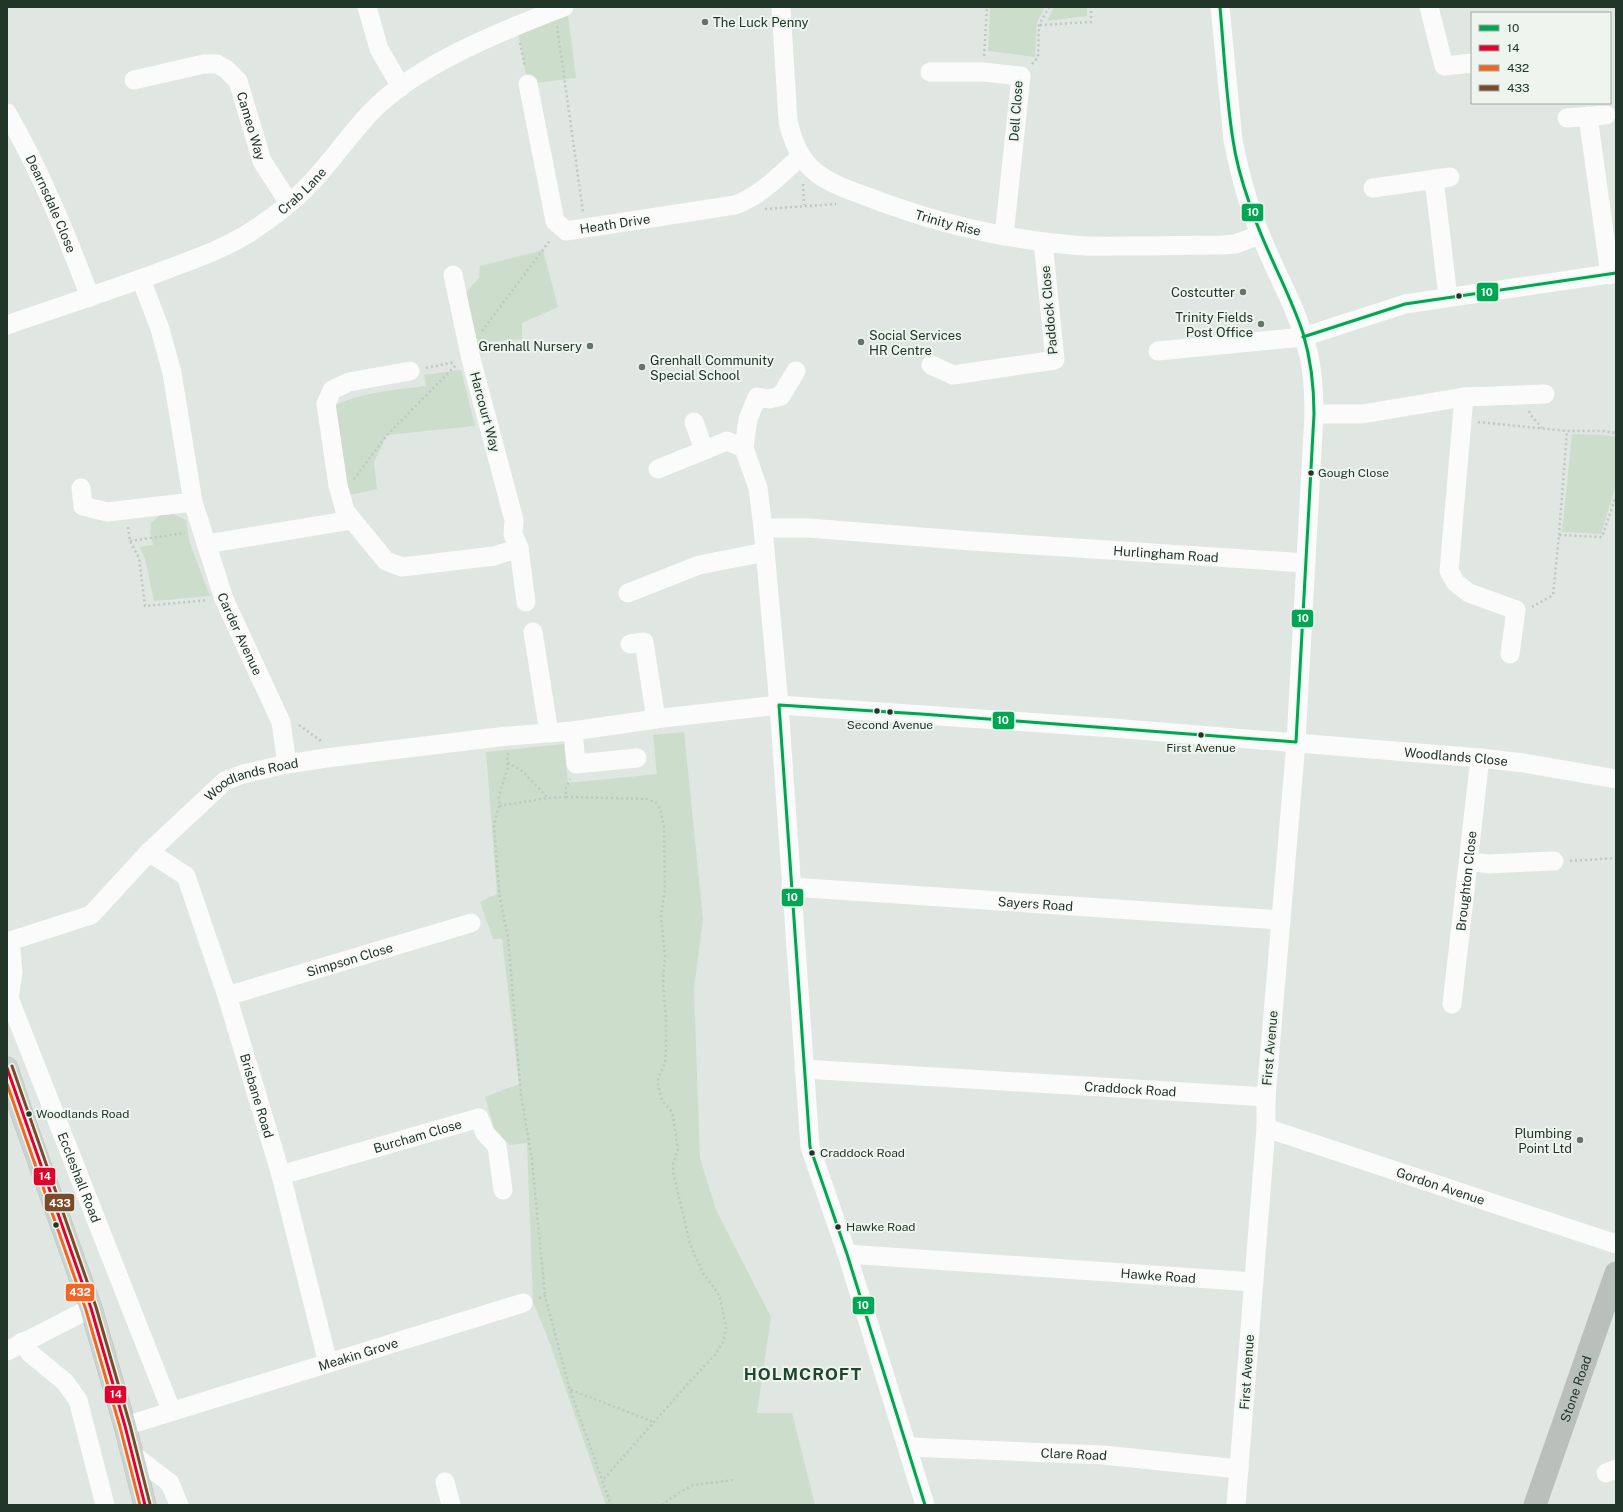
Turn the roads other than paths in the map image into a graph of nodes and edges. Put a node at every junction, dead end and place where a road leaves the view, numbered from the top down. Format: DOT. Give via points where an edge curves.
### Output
graph roads {
  1 [pos="367,7"];
  2 [pos="781,7"];
  3 [pos="1220,7"];
  4 [pos="1430,7"];
  5 [pos="560,9"];
  6 [pos="1471,63"];
  7 [pos="930,72"];
  8 [pos="134,80"];
  9 [pos="528,84"];
  10 [pos="401,87"];
  11 [pos="7,113"];
  12 [pos="1567,118"];
  13 [pos="801,156"];
  14 [pos="1373,188"];
  15 [pos="289,203"];
  16 [pos="1260,235"];
  17 [pos="1004,236"];
  18 [pos="1043,242"];
  19 [pos="1613,274"];
  20 [pos="453,275"];
  21 [pos="141,279"];
  22 [pos="90,297"];
  23 [pos="1448,297"];
  24 [pos="7,325"];
  25 [pos="1303,337"];
  26 [pos="1158,350"];
  27 [pos="931,365"];
  28 [pos="410,371"];
  29 [pos="796,371"];
  30 [pos="1545,394"];
  31 [pos="1464,397"];
  32 [pos="1314,414"];
  33 [pos="694,422"];
  34 [pos="744,448"];
  35 [pos="704,450"];
  36 [pos="658,469"];
  37 [pos="80,488"];
  38 [pos="193,502"];
  39 [pos="352,520"];
  40 [pos="763,528"];
  41 [pos="204,538"];
  42 [pos="519,548"];
  43 [pos="765,552"];
  44 [pos="1306,563"];
  45 [pos="628,593"];
  46 [pos="526,602"];
  47 [pos="533,632"];
  48 [pos="630,644"];
  49 [pos="1510,654"];
  50 [pos="779,705"];
  51 [pos="656,719"];
  52 [pos="573,730"];
  53 [pos="549,733"];
  54 [pos="1296,742"];
  55 [pos="637,758"];
  56 [pos="1480,758"];
  57 [pos="287,764"];
  58 [pos="1616,779"];
  59 [pos="149,852"];
  60 [pos="1469,860"];
  61 [pos="1554,861"];
  62 [pos="791,887"];
  63 [pos="1281,920"];
  64 [pos="471,923"];
  65 [pos="9,941"];
  66 [pos="227,996"];
  67 [pos="1452,1004"];
  68 [pos="7,1068"];
  69 [pos="804,1069"];
  70 [pos="1266,1097"];
  71 [pos="1266,1128"];
  72 [pos="280,1175"];
  73 [pos="504,1190"];
  74 [pos="1616,1244"];
  75 [pos="847,1254"];
  76 [pos="1616,1273"];
  77 [pos="1254,1282"];
  78 [pos="523,1303"];
  79 [pos="91,1308"];
  80 [pos="14,1347"];
  81 [pos="328,1363"];
  82 [pos="171,1410"];
  83 [pos="125,1426"];
  84 [pos="909,1447"];
  85 [pos="132,1454"];
  86 [pos="1239,1469"];
  87 [pos="445,1482"];
  88 [pos="105,1505"];
  89 [pos="145,1505"];
  90 [pos="178,1505"];
  91 [pos="451,1505"];
  92 [pos="926,1505"];
  93 [pos="1236,1505"];
  94 [pos="1535,1505"];
  1 -- 10 [label="street" via="379,49"];
  2 -- 13 [label="street, Trinity Rise" via="788,121"];
  3 -- 16 [label="street, First Avenue" via="1233,140"];
  4 -- 6 [label="street" via="1444,66"];
  5 -- 10 [label="street, Crab Lane" via="469,48 419,74"];
  7 -- 17 [label="street, Dell Close" via="983,72 1021,76"];
  8 -- 15 [label="street, Cameo Way" via="204,64 217,64 226,69 238,81 262,161"];
  9 -- 13 [label="street, Heath Drive" via="555,221 566,231 724,207 749,200"];
  10 -- 15 [label="street, Crab Lane" via="375,108 310,184"];
  11 -- 22 [label="street, Dearnsdale Close" via="40,178"];
  12 -- 19 [label="street" via="1597,116"];
  13 -- 17 [label="street, Trinity Rise" via="826,180 847,189 901,210"];
  14 -- 23 [label="street" via="1442,178"];
  15 -- 21 [label="street, Crab Lane" via="252,231 221,249"];
  16 -- 18 [label="street, Trinity Rise" via="1224,245 1096,246"];
  16 -- 25 [label="street, First Avenue" via="1292,304"];
  17 -- 18 [label="street, Trinity Rise"];
  18 -- 27 [label="street, Paddock Close" via="1055,360 953,375"];
  19 -- 23 [label="street"];
  20 -- 42 [label="street, Harcourt Way" via="471,359 514,520 513,534"];
  21 -- 22 [label="street, Crab Lane"];
  21 -- 38 [label="street, Carder Avenue" via="160,329 172,373"];
  22 -- 24 [label="street, Crab Lane"];
  23 -- 25 [label="street" via="1405,304"];
  25 -- 26 [label="street"];
  25 -- 32 [label="street, First Avenue" via="1313,386"];
  28 -- 39 [label="street" via="349,382 332,390 326,404 338,485 345,511"];
  29 -- 34 [label="street" via="781,396 769,399 756,397 748,419"];
  30 -- 31 [label="street"];
  31 -- 32 [label="street" via="1362,414"];
  31 -- 49 [label="street" via="1449,571 1456,584 1469,594 1516,610"];
  32 -- 44 [label="street, First Avenue"];
  33 -- 35 [label="street"];
  34 -- 35 [label="street" via="727,441"];
  34 -- 40 [label="street" via="758,488"];
  35 -- 36 [label="street"];
  37 -- 38 [label="street" via="83,506 108,512"];
  38 -- 41 [label="street, Carder Avenue"];
  39 -- 41 [label="street"];
  39 -- 42 [label="street" via="386,561 402,567 494,556"];
  40 -- 43 [label="street"];
  40 -- 44 [label="street, Hurlingham Road" via="809,528"];
  41 -- 57 [label="street, Carder Avenue" via="224,599 281,722"];
  42 -- 46 [label="street, Harcourt Way"];
  43 -- 45 [label="street" via="700,565"];
  43 -- 50 [label="street"];
  44 -- 54 [label="street, First Avenue"];
  47 -- 53 [label="street"];
  48 -- 51 [label="street" via="644,642"];
  50 -- 51 [label="street, Woodlands Road"];
  50 -- 54 [label="street, Woodlands Road"];
  50 -- 62 [label="street"];
  51 -- 52 [label="street, Woodlands Road"];
  52 -- 53 [label="street, Woodlands Road"];
  52 -- 55 [label="street" via="576,764"];
  53 -- 57 [label="street, Woodlands Road"];
  54 -- 56 [label="street, Woodlands Close"];
  54 -- 63 [label="street, First Avenue"];
  56 -- 58 [label="street, Woodlands Close"];
  56 -- 60 [label="street, Broughton Close"];
  57 -- 59 [label="street, Woodlands Road" via="225,781"];
  59 -- 65 [label="street, Woodlands Road" via="91,915"];
  59 -- 66 [label="street, Brisbane Road" via="186,876"];
  60 -- 61 [label="street" via="1487,864"];
  60 -- 67 [label="street, Broughton Close"];
  62 -- 63 [label="street, Sayers Road"];
  62 -- 69 [label="street"];
  63 -- 70 [label="street, First Avenue"];
  64 -- 66 [label="street, Simpson Close"];
  65 -- 82 [label="street, Eccleshall Road" via="13,972 8,998"];
  66 -- 72 [label="street, Brisbane Road"];
  68 -- 79 [label="main road"];
  69 -- 70 [label="street, Craddock Road"];
  69 -- 75 [label="street" via="810,1147"];
  70 -- 71 [label="street, First Avenue"];
  71 -- 74 [label="street, Gordon Avenue"];
  71 -- 77 [label="street, First Avenue"];
  72 -- 73 [label="street, Burcham Close" via="479,1118 485,1133 497,1146"];
  72 -- 81 [label="street, Brisbane Road"];
  75 -- 77 [label="street, Hawke Road"];
  75 -- 84 [label="street"];
  76 -- 94 [label="highway, Stone Road"];
  77 -- 86 [label="street, First Avenue"];
  78 -- 81 [label="street, Meakin Grove"];
  79 -- 80 [label="street"];
  79 -- 83 [label="main road"];
  80 -- 88 [label="street" via="31,1354 65,1382 78,1400"];
  81 -- 82 [label="street, Meakin Grove"];
  82 -- 83 [label="street, Meakin Grove"];
  83 -- 85 [label="main road"];
  84 -- 86 [label="street, Clare Road" via="1102,1455"];
  84 -- 92 [label="street"];
  85 -- 89 [label="main road"];
  85 -- 90 [label="street" via="170,1483"];
  86 -- 93 [label="street, First Avenue"];
  87 -- 91 [label="street"];
}
